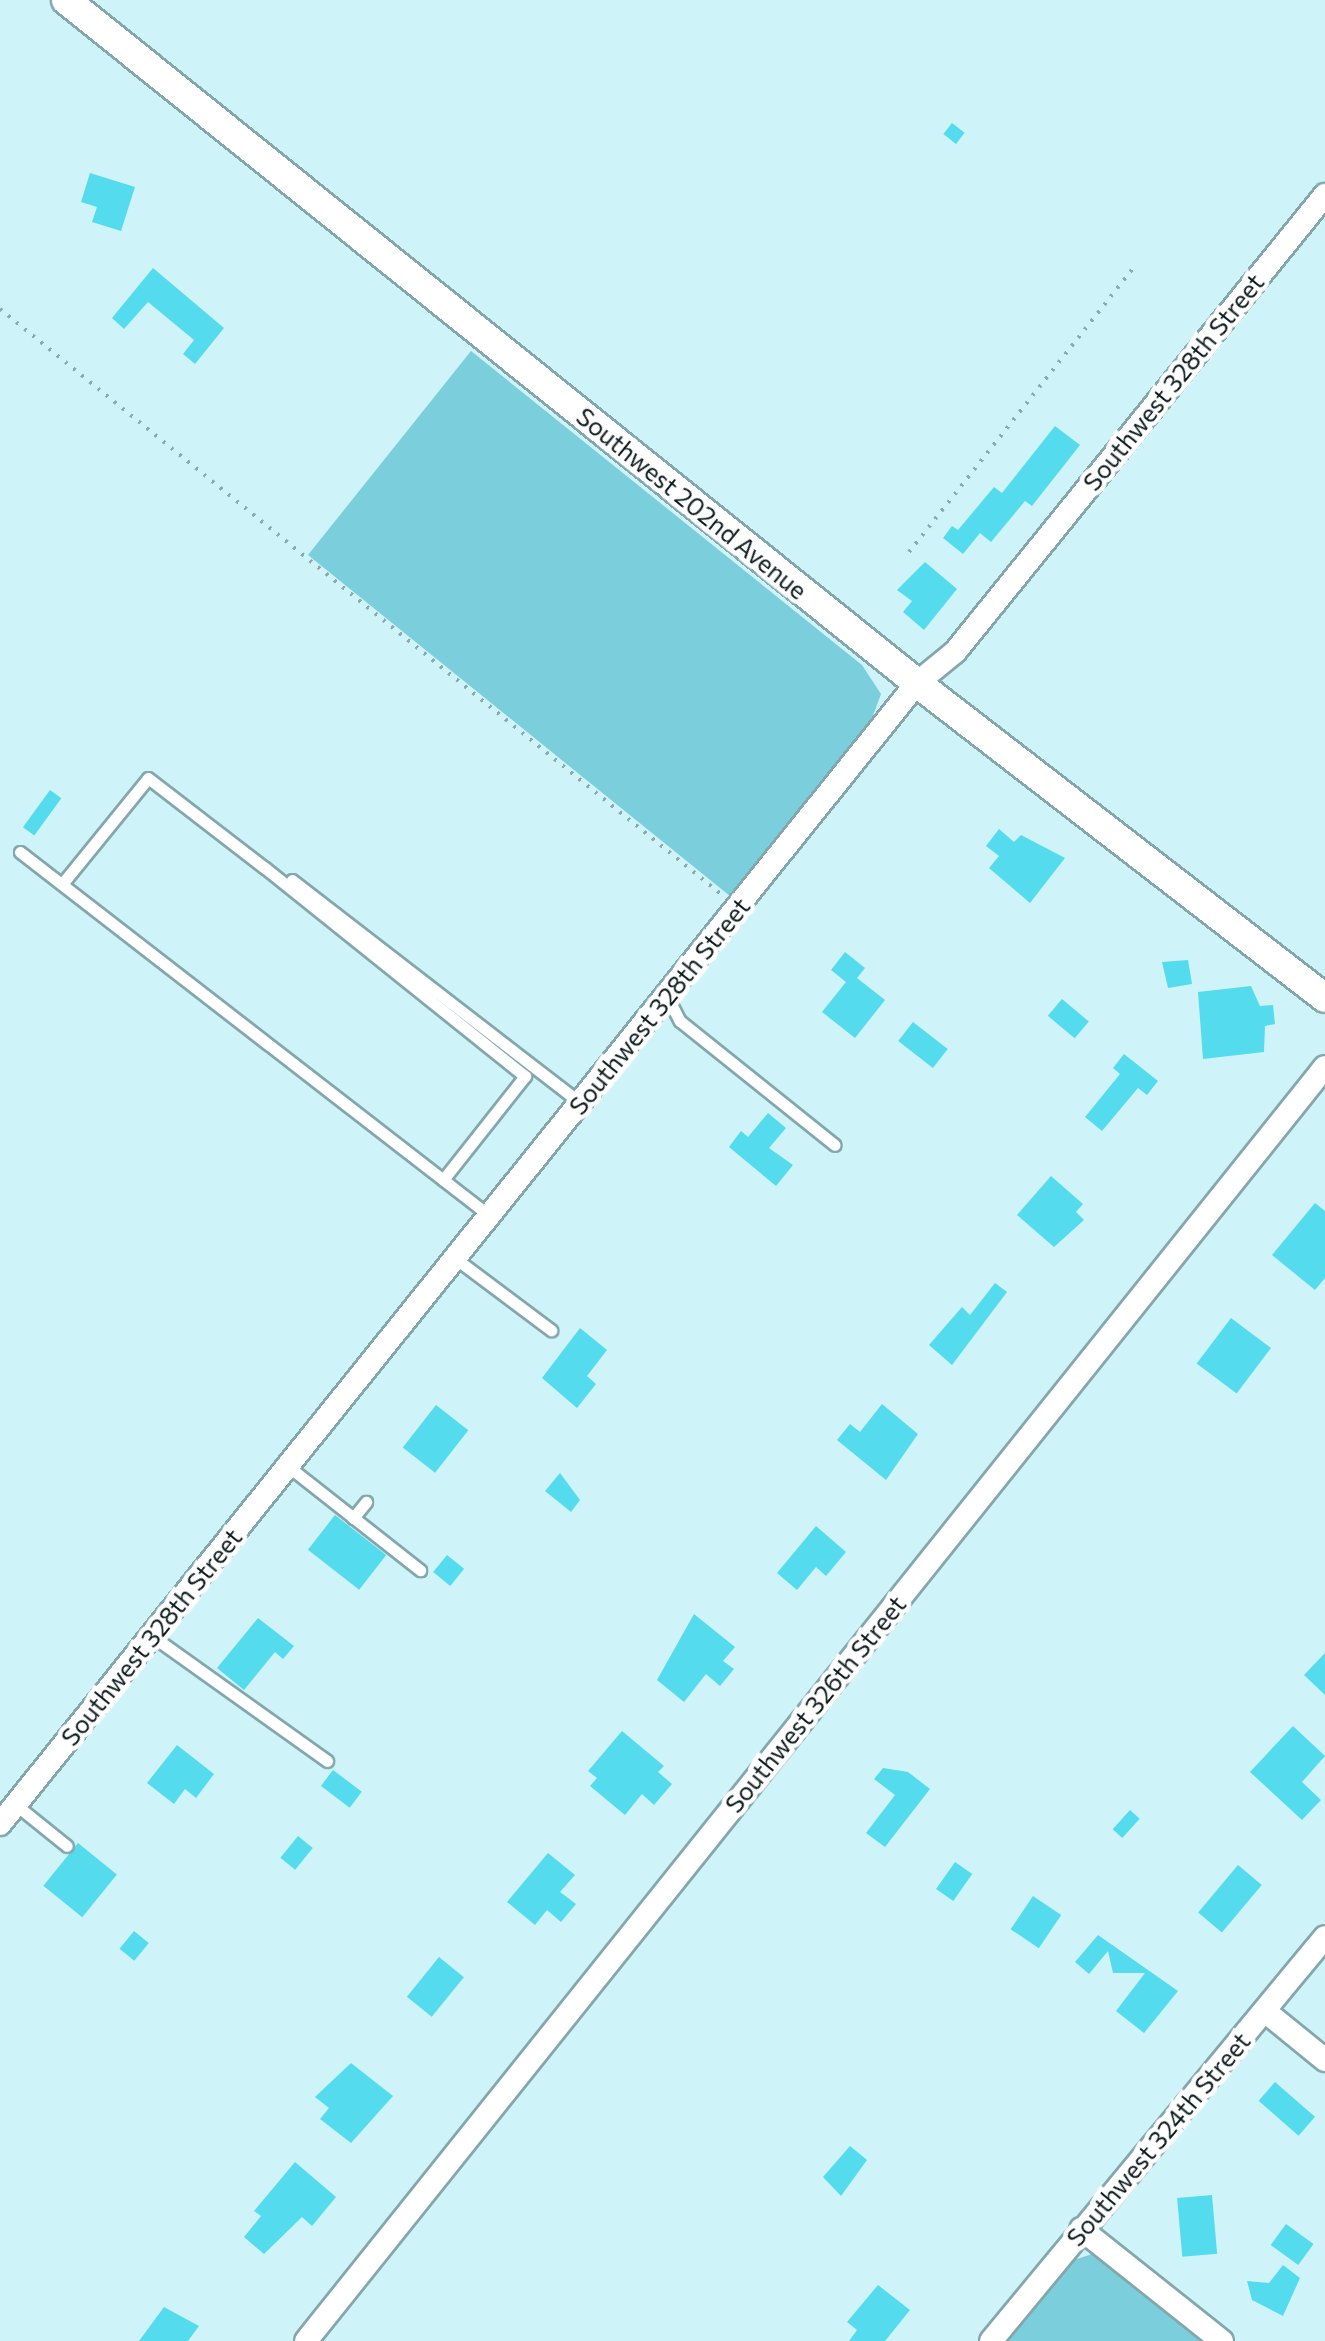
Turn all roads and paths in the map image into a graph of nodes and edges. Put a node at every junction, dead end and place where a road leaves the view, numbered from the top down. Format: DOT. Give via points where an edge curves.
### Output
graph roads {
  1 [pos="66,0"];
  2 [pos="1325,195"];
  3 [pos="1136,266"];
  4 [pos="0,309"];
  5 [pos="909,552"];
  6 [pos="917,683"];
  7 [pos="20,852"];
  8 [pos="292,880"];
  9 [pos="62,884"];
  10 [pos="738,908"];
  11 [pos="667,996"];
  12 [pos="1325,998"];
  13 [pos="1325,1067"];
  14 [pos="580,1104"];
  15 [pos="835,1145"];
  16 [pos="442,1180"];
  17 [pos="490,1216"];
  18 [pos="456,1259"];
  19 [pos="551,1330"];
  20 [pos="289,1467"];
  21 [pos="366,1502"];
  22 [pos="354,1518"];
  23 [pos="420,1570"];
  24 [pos="152,1636"];
  25 [pos="327,1761"];
  26 [pos="16,1805"];
  27 [pos="0,1824"];
  28 [pos="67,1846"];
  29 [pos="1325,1937"];
  30 [pos="1266,2012"];
  31 [pos="1325,2060"];
  32 [pos="1081,2229"];
  33 [pos="307,2341"];
  34 [pos="991,2341"];
  35 [pos="1222,2341"];
  1 -- 6 [label="street, Southwest 202nd Avenue"];
  2 -- 6 [label="street, Southwest 328th Street" via="955,652"];
  3 -- 5 [label="path"];
  4 -- 10 [label="path"];
  6 -- 10 [label="street, Southwest 328th Street"];
  6 -- 12 [label="street, Southwest 202nd Avenue"];
  7 -- 9 [label="lane"];
  8 -- 14 [label="lane"];
  9 -- 16 [label="lane"];
  9 -- 16 [label="lane" via="148,778 265,868 525,1076"];
  10 -- 11 [label="street, Southwest 328th Street"];
  11 -- 14 [label="street, Southwest 328th Street"];
  11 -- 15 [label="lane" via="680,1021"];
  13 -- 33 [label="street, Southwest 326th Street"];
  14 -- 17 [label="street, Southwest 328th Street"];
  16 -- 17 [label="lane"];
  17 -- 18 [label="street, Southwest 328th Street"];
  18 -- 19 [label="lane"];
  18 -- 20 [label="street, Southwest 328th Street"];
  20 -- 22 [label="lane"];
  20 -- 24 [label="street, Southwest 328th Street"];
  21 -- 22 [label="lane"];
  22 -- 23 [label="lane"];
  24 -- 25 [label="lane"];
  24 -- 26 [label="street, Southwest 328th Street"];
  26 -- 27 [label="street, Southwest 328th Street"];
  26 -- 28 [label="lane"];
  29 -- 30 [label="street, Southwest 324th Street"];
  30 -- 31 [label="street"];
  30 -- 32 [label="street, Southwest 324th Street"];
  32 -- 34 [label="street, Southwest 324th Street"];
  32 -- 35 [label="street"];
}
